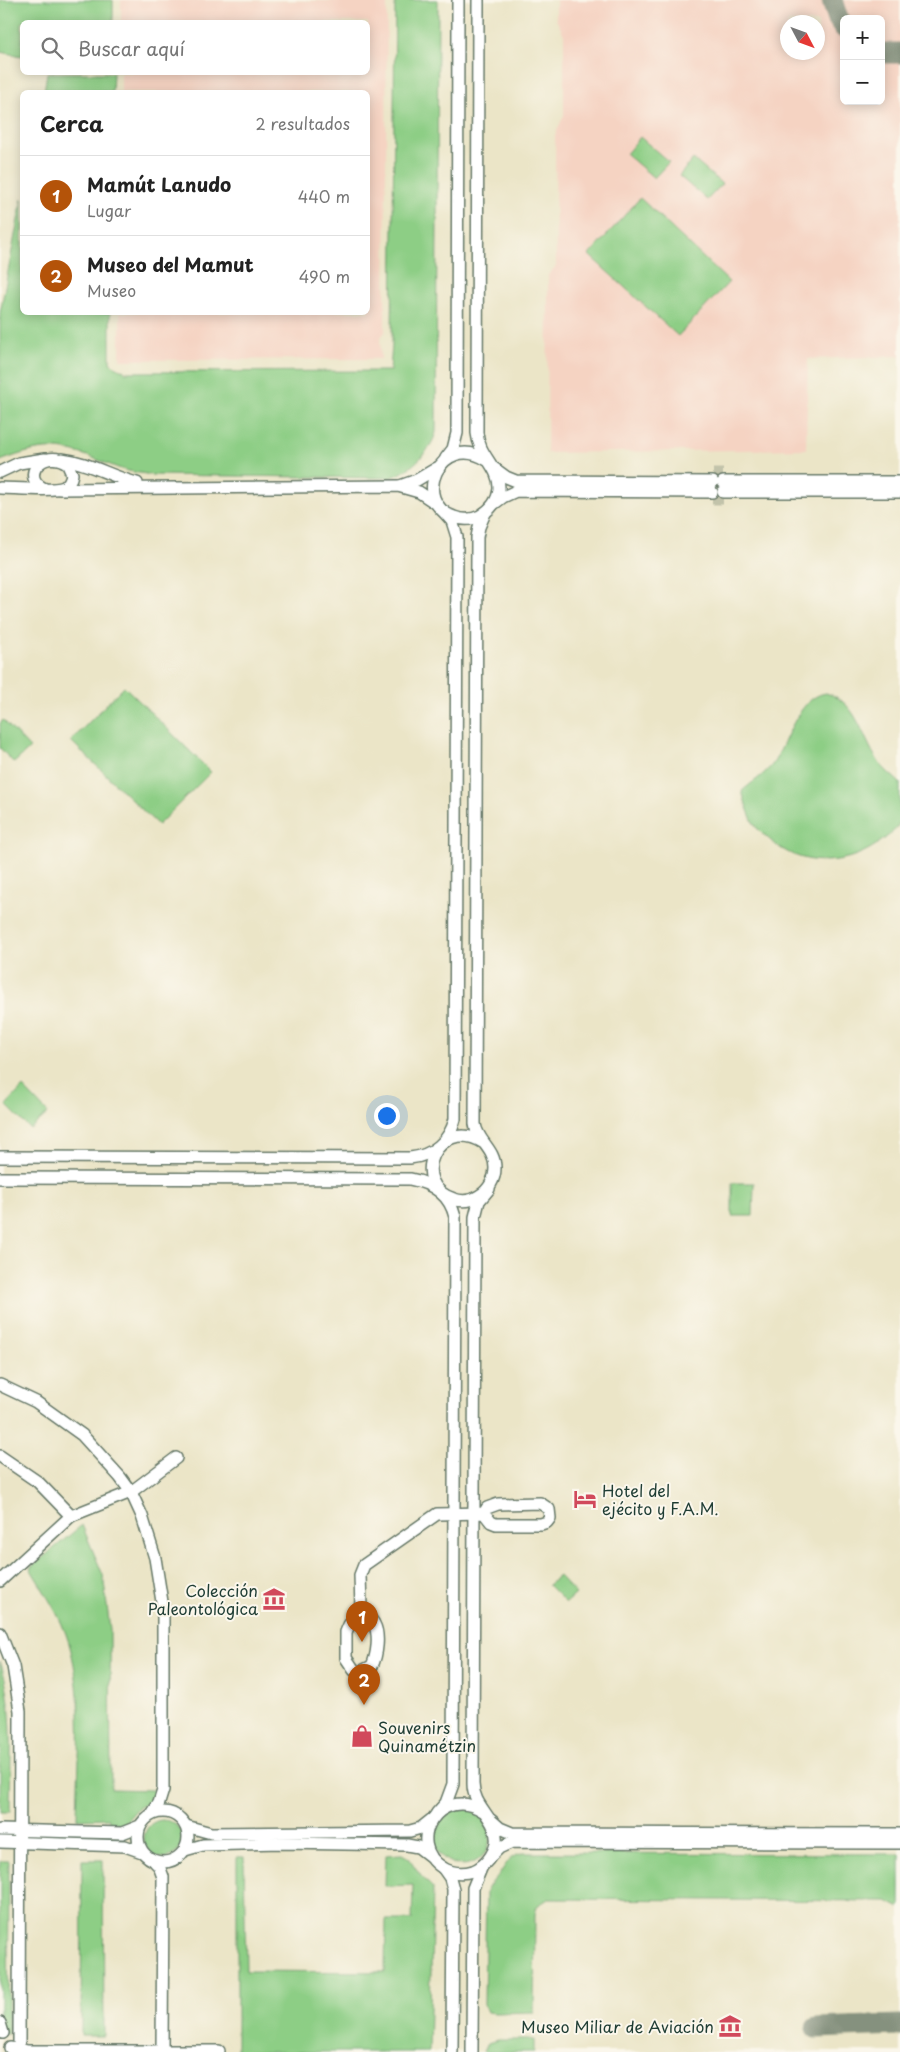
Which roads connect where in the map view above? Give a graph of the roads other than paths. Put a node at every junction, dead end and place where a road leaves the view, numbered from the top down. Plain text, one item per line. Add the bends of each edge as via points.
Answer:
1 (458, 0) edge
2 (478, 0) edge
3 (45, 459) junction
4 (60, 459) junction
5 (490, 463) junction
6 (441, 464) junction
7 (0, 472) edge
8 (900, 482) edge
9 (398, 486) junction
10 (161, 487) junction
11 (689, 487) junction
12 (718, 487) junction
13 (743, 487) junction
14 (0, 488) edge
15 (45, 489) junction
16 (60, 489) junction
17 (900, 492) edge
18 (440, 507) junction
19 (488, 510) junction
20 (484, 1143) junction
21 (440, 1145) junction
22 (0, 1157) edge
23 (0, 1178) edge
24 (488, 1189) junction
25 (441, 1193) junction
26 (0, 1386) edge
27 (0, 1456) edge
28 (176, 1458) dead end
29 (131, 1492) junction
30 (454, 1512) junction
31 (479, 1513) junction
32 (71, 1516) junction
33 (0, 1581) edge
34 (361, 1608) junction
35 (0, 1633) edge
36 (163, 1790) junction
37 (152, 1814) junction
38 (486, 1814) junction
39 (175, 1815) junction
40 (434, 1816) junction
41 (140, 1826) junction
42 (186, 1826) junction
43 (0, 1830) edge
44 (20, 1830) junction
45 (900, 1834) edge
46 (0, 1842) edge
47 (20, 1842) junction
48 (900, 1843) edge
49 (185, 1850) junction
50 (142, 1852) junction
51 (434, 1860) junction
52 (172, 1861) junction
53 (155, 1862) junction
54 (485, 1863) junction
55 (163, 1877) junction
56 (14, 2044) edge
57 (219, 2051) edge
58 (162, 2052) edge
59 (452, 2052) edge
60 (472, 2052) edge

1 - 6 street via 457,433 452,449
2 - 5 street via 477,433 480,449
3 - 4 street
3 - 7 street
3 - 15 street via 38,463 34,474 38,485
4 - 10 street via 84,463 125,480
4 - 16 street via 67,463 72,474 67,485
5 - 6 street via 480,456 464,452 449,457
5 - 11 street via 501,474 516,481
5 - 19 street via 499,482 496,499
6 - 9 street via 417,480
6 - 18 street via 435,473 432,489
8 - 13 street
9 - 10 street
9 - 18 street via 419,492
10 - 16 street
11 - 12 street
11 - 12 street
11 - 19 street via 516,491
12 - 13 street
12 - 13 street
13 - 17 street
14 - 15 street
15 - 16 street
18 - 19 street via 451,516 468,519
18 - 21 street via 452,521 457,537 455,1109 453,1127
19 - 20 street via 477,537 475,1090 476,1128
20 - 21 street via 462,1136
20 - 24 street via 490,1149 495,1165
21 - 22 street via 425,1156 410,1158
21 - 25 street via 430,1169
23 - 25 street via 410,1179
24 - 25 street via 466,1201
24 - 31 street via 475,1218
25 - 30 street via 455,1218
26 - 29 street via 36,1402 68,1423 109,1462
27 - 32 street via 38,1482
28 - 29 street
29 - 32 street
29 - 36 street via 150,1541 161,1591 164,1625
30 - 31 street
30 - 34 street via 437,1514 368,1561 360,1575
30 - 40 street via 453,1784 446,1803
31 - 31 street via 498,1504 540,1503 549,1509 550,1518 541,1524 496,1524
31 - 38 street via 473,1790
32 - 33 street
34 - 34 street via 346,1632 346,1658 354,1670 360,1672 367,1671 376,1658 374,1623
35 - 44 street via 13,1666 20,1711
36 - 37 street
36 - 39 street
37 - 39 street via 168,1812
37 - 41 street
38 - 40 street via 476,1806 460,1803 444,1808
38 - 45 street via 500,1828 512,1833
38 - 54 street via 494,1825 496,1843
39 - 42 street
40 - 42 street via 420,1828 410,1831 211,1834
40 - 51 street via 426,1838
41 - 44 street via 122,1833
41 - 50 street via 138,1839
42 - 49 street via 188,1842
43 - 44 street
44 - 47 street
46 - 47 street
47 - 50 street via 125,1846
47 - 56 street
48 - 54 street via 512,1842 500,1848
49 - 51 street via 203,1845 408,1844 418,1847
49 - 52 street
50 - 53 street
51 - 54 street via 445,1869 464,1873
51 - 59 street via 448,1875 453,1889
52 - 53 street
52 - 55 street
53 - 55 street
54 - 60 street via 473,1888
55 - 58 street
56 - 58 street
57 - 58 street

